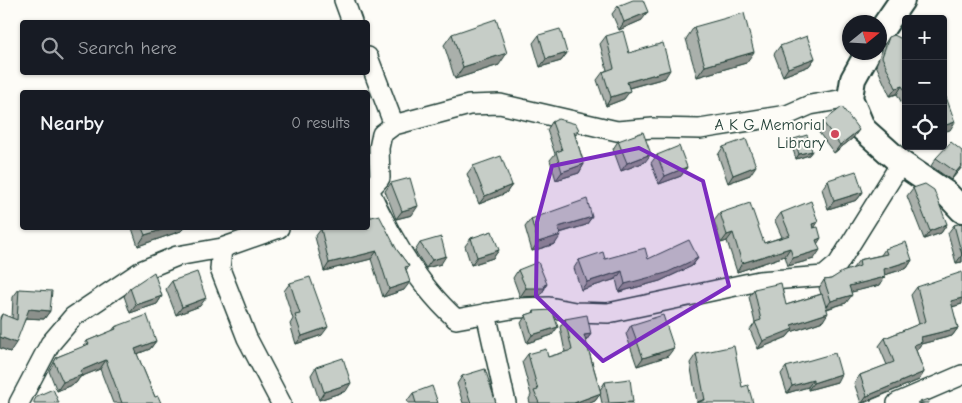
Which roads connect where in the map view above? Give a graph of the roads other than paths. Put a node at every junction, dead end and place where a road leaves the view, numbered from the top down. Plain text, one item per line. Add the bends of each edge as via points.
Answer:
1 (344, 0) edge
2 (902, 0) edge
3 (351, 20) edge
4 (887, 22) edge
5 (864, 60) edge
6 (370, 62) edge
7 (850, 98) junction
8 (394, 125) junction
9 (901, 163) junction
10 (370, 189) edge
11 (370, 195) edge
12 (962, 210) edge
13 (273, 230) edge
14 (222, 248) junction
15 (486, 313) junction
16 (962, 376) edge
17 (19, 403) edge
18 (281, 403) edge
19 (506, 403) edge
20 (897, 403) edge

1 - 3 street
2 - 4 main road
5 - 7 main road via 853,79
6 - 8 street
7 - 8 street via 810,105 787,115 700,129 617,131 500,104 469,105
7 - 9 main road via 864,129
8 - 10 street via 382,134 380,178
9 - 12 main road via 947,194
9 - 15 street via 838,264 824,276 759,282 608,313 549,307
11 - 15 street via 394,238 439,304 456,318
13 - 14 street
14 - 17 street via 177,256 143,270 73,317 50,344
14 - 18 street via 220,269 247,338
15 - 19 street
16 - 20 street

